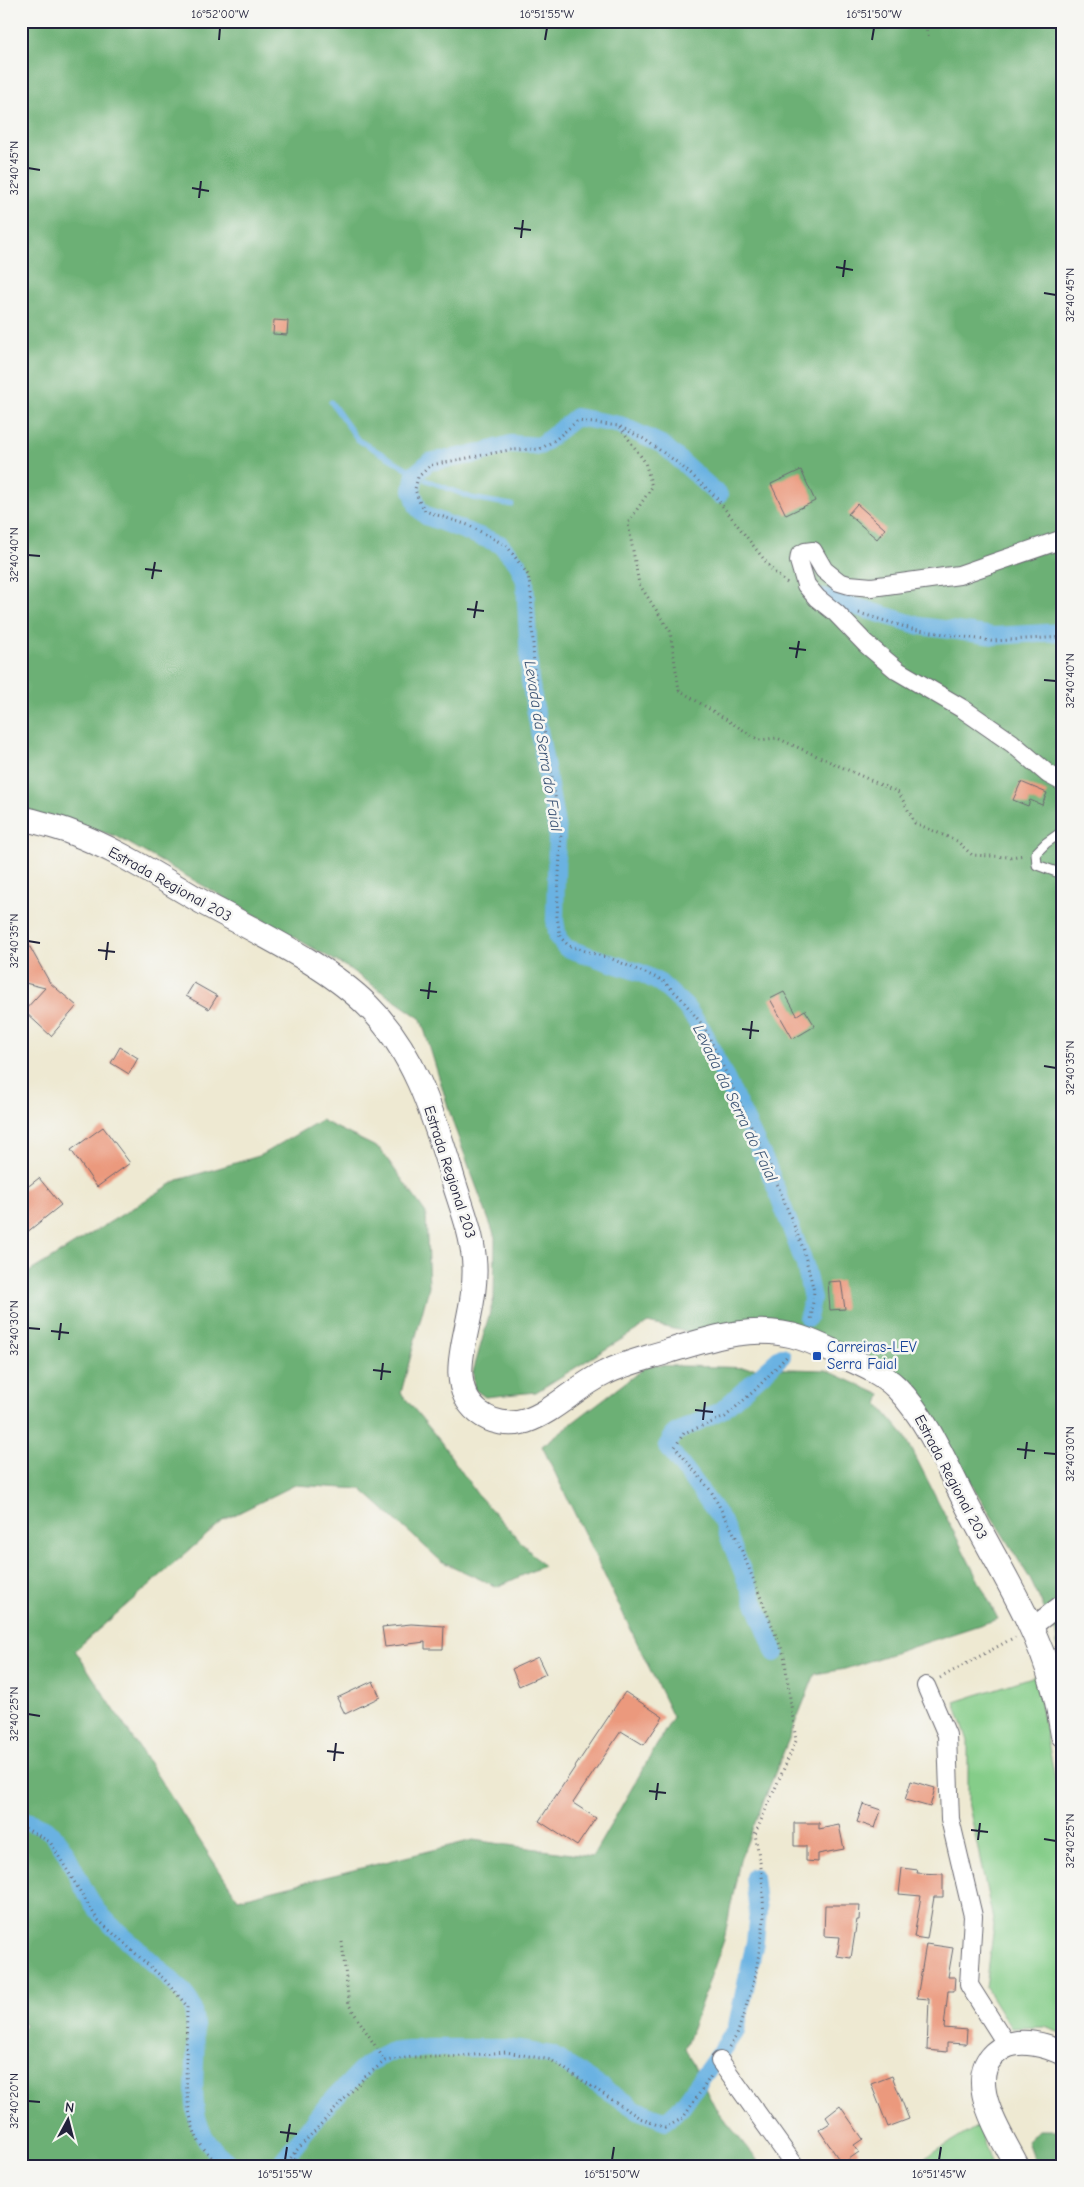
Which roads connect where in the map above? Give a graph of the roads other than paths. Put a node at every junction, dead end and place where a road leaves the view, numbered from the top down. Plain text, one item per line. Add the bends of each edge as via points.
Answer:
1 (1063, 539) edge
2 (1063, 782) edge
3 (21, 818) edge
4 (1063, 831) edge
5 (1062, 874) edge
6 (1063, 1603) edge
7 (1031, 1628) junction
8 (926, 1686) road end
9 (1063, 1736) edge
10 (1007, 2045) junction
11 (1063, 2053) edge
12 (720, 2061) road end
13 (795, 2166) edge
14 (1017, 2166) edge

1 - 2 street via 960,574 872,587 839,582 824,570 813,551 804,552 799,561 806,585 816,598 898,671 963,709
3 - 7 main road, Estrada Regional 203 via 70,832 109,849 301,958 338,980 369,1007 387,1029 419,1080 468,1223 474,1258 474,1289 459,1369 468,1401 489,1419 510,1424 522,1422 557,1404 604,1373 713,1338 746,1332 801,1338 874,1370 887,1378 906,1398 928,1431
4 - 5 lane via 1036,853 1037,865
6 - 7 street
7 - 9 main road, Estrada Regional 203 via 1053,1672
8 - 10 street via 947,1736 950,1819 973,1916 969,1985
10 - 11 main road via 1018,2042 1049,2046
10 - 14 main road via 990,2056 985,2065 984,2095 990,2116
12 - 13 street

